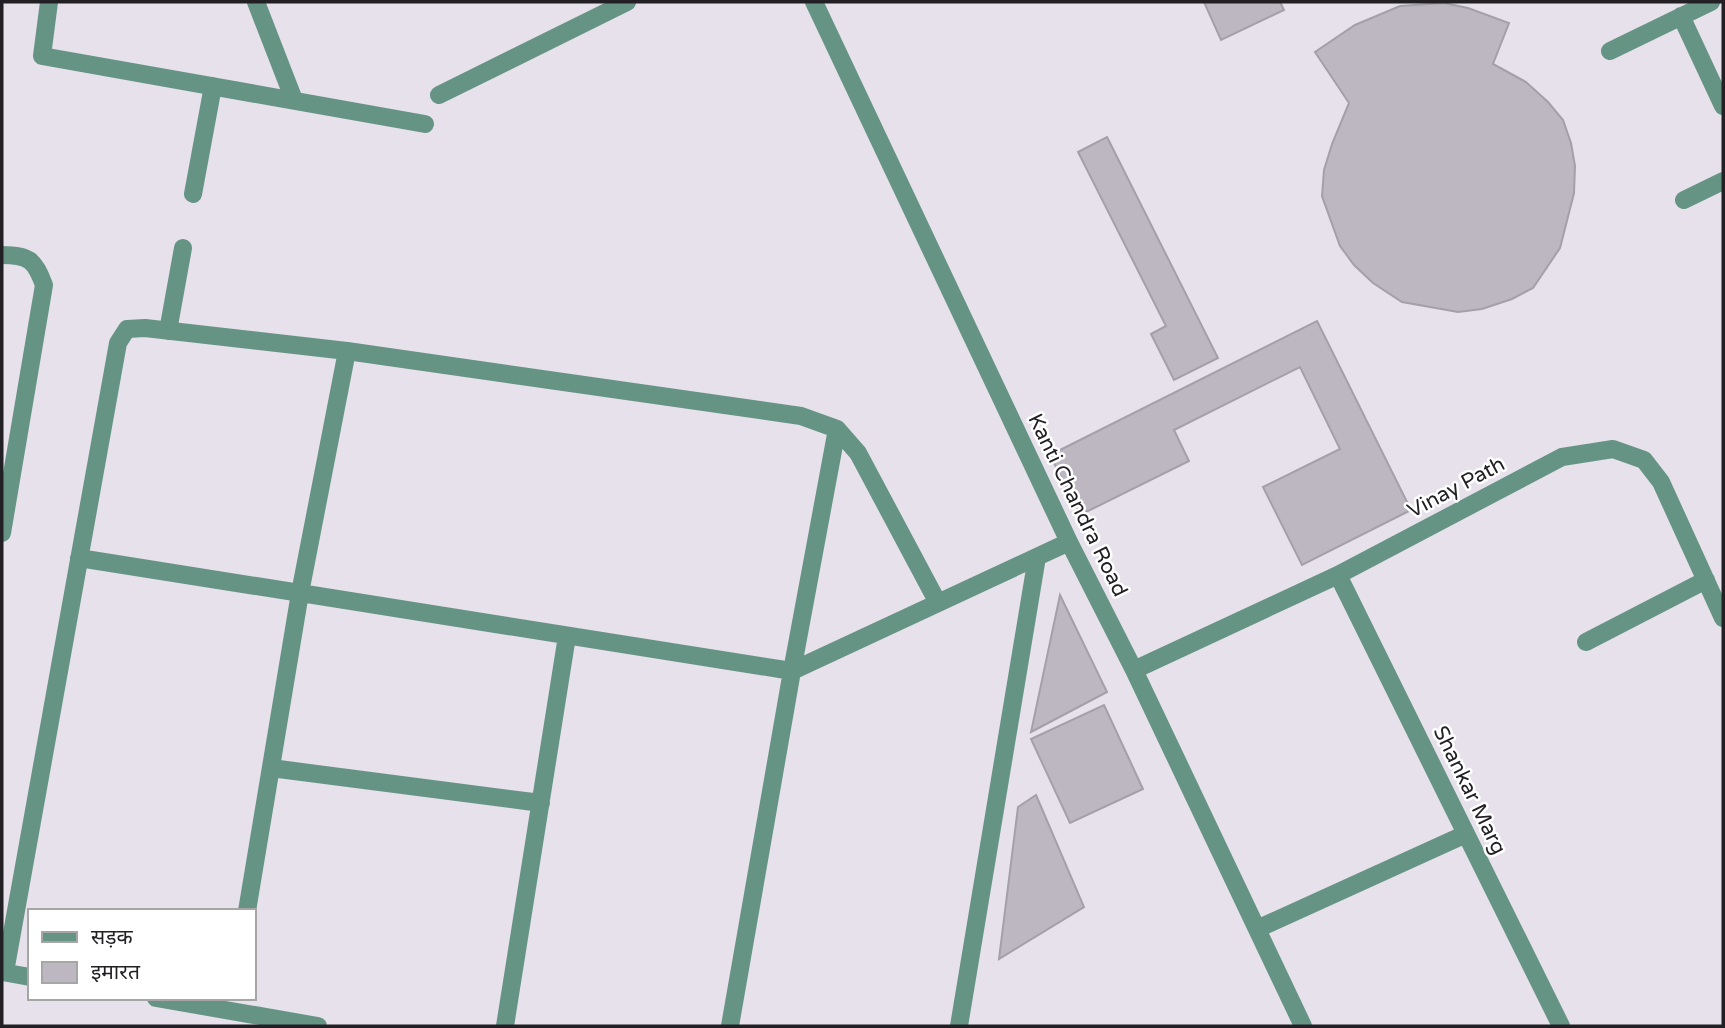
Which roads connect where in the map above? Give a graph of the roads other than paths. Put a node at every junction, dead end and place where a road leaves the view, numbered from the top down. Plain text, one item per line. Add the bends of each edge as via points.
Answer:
1 (49, 2) edge
2 (256, 2) edge
3 (627, 2) edge
4 (814, 2) edge
5 (1711, 2) edge
6 (1681, 16) junction
7 (1610, 51) dead end
8 (213, 86) junction
9 (439, 96) dead end
10 (294, 100) junction
11 (1723, 106) edge
12 (425, 124) dead end
13 (1723, 181) edge
14 (193, 194) dead end
15 (1684, 200) dead end
16 (183, 248) dead end
17 (2, 255) edge
18 (168, 331) junction
19 (347, 351) junction
20 (837, 429) junction
21 (2, 533) edge
22 (1069, 542) junction
23 (1038, 557) junction
24 (79, 558) junction
25 (1338, 575) junction
26 (1706, 580) junction
27 (300, 593) junction
28 (938, 603) junction
29 (1723, 618) edge
30 (567, 636) junction
31 (1586, 642) dead end
32 (1134, 670) junction
33 (792, 671) junction
34 (271, 768) junction
35 (541, 803) junction
36 (1466, 834) junction
37 (247, 909) edge
38 (1257, 929) junction
39 (3, 972) edge
40 (28, 977) edge
41 (177, 1000) edge
42 (231, 1005) edge
43 (318, 1026) edge
44 (505, 1026) edge
45 (730, 1026) edge
46 (959, 1026) edge
47 (1303, 1026) edge
48 (1561, 1026) edge

1 - 8 street via 42,57
2 - 10 street
3 - 9 street
4 - 22 street, Kanti Chandra Road
5 - 6 street
6 - 7 street
6 - 11 street
8 - 10 street
8 - 14 street
10 - 12 street
13 - 15 street
16 - 18 street
17 - 21 street via 21,255 37,266 44,285
18 - 19 street
18 - 24 street via 127,329 118,343
19 - 20 street via 802,416
19 - 27 street
20 - 28 street via 858,453
20 - 33 street
22 - 23 street
22 - 32 street, Kanti Chandra Road
23 - 28 street
23 - 46 street
24 - 27 street
24 - 39 street
25 - 26 street, Vinay Path via 1562,457 1613,449 1644,460 1661,482
25 - 32 street, Vinay Path
25 - 36 street, Shankar Marg
26 - 29 street, Vinay Path
26 - 31 street
27 - 30 street
27 - 34 street
28 - 33 street
30 - 33 street
30 - 35 street
32 - 38 street, Kanti Chandra Road
33 - 45 street
34 - 35 street
34 - 37 street
35 - 44 street
36 - 38 street
36 - 48 street, Shankar Marg
38 - 47 street, Kanti Chandra Road
39 - 40 street
41 - 42 street
42 - 43 street

